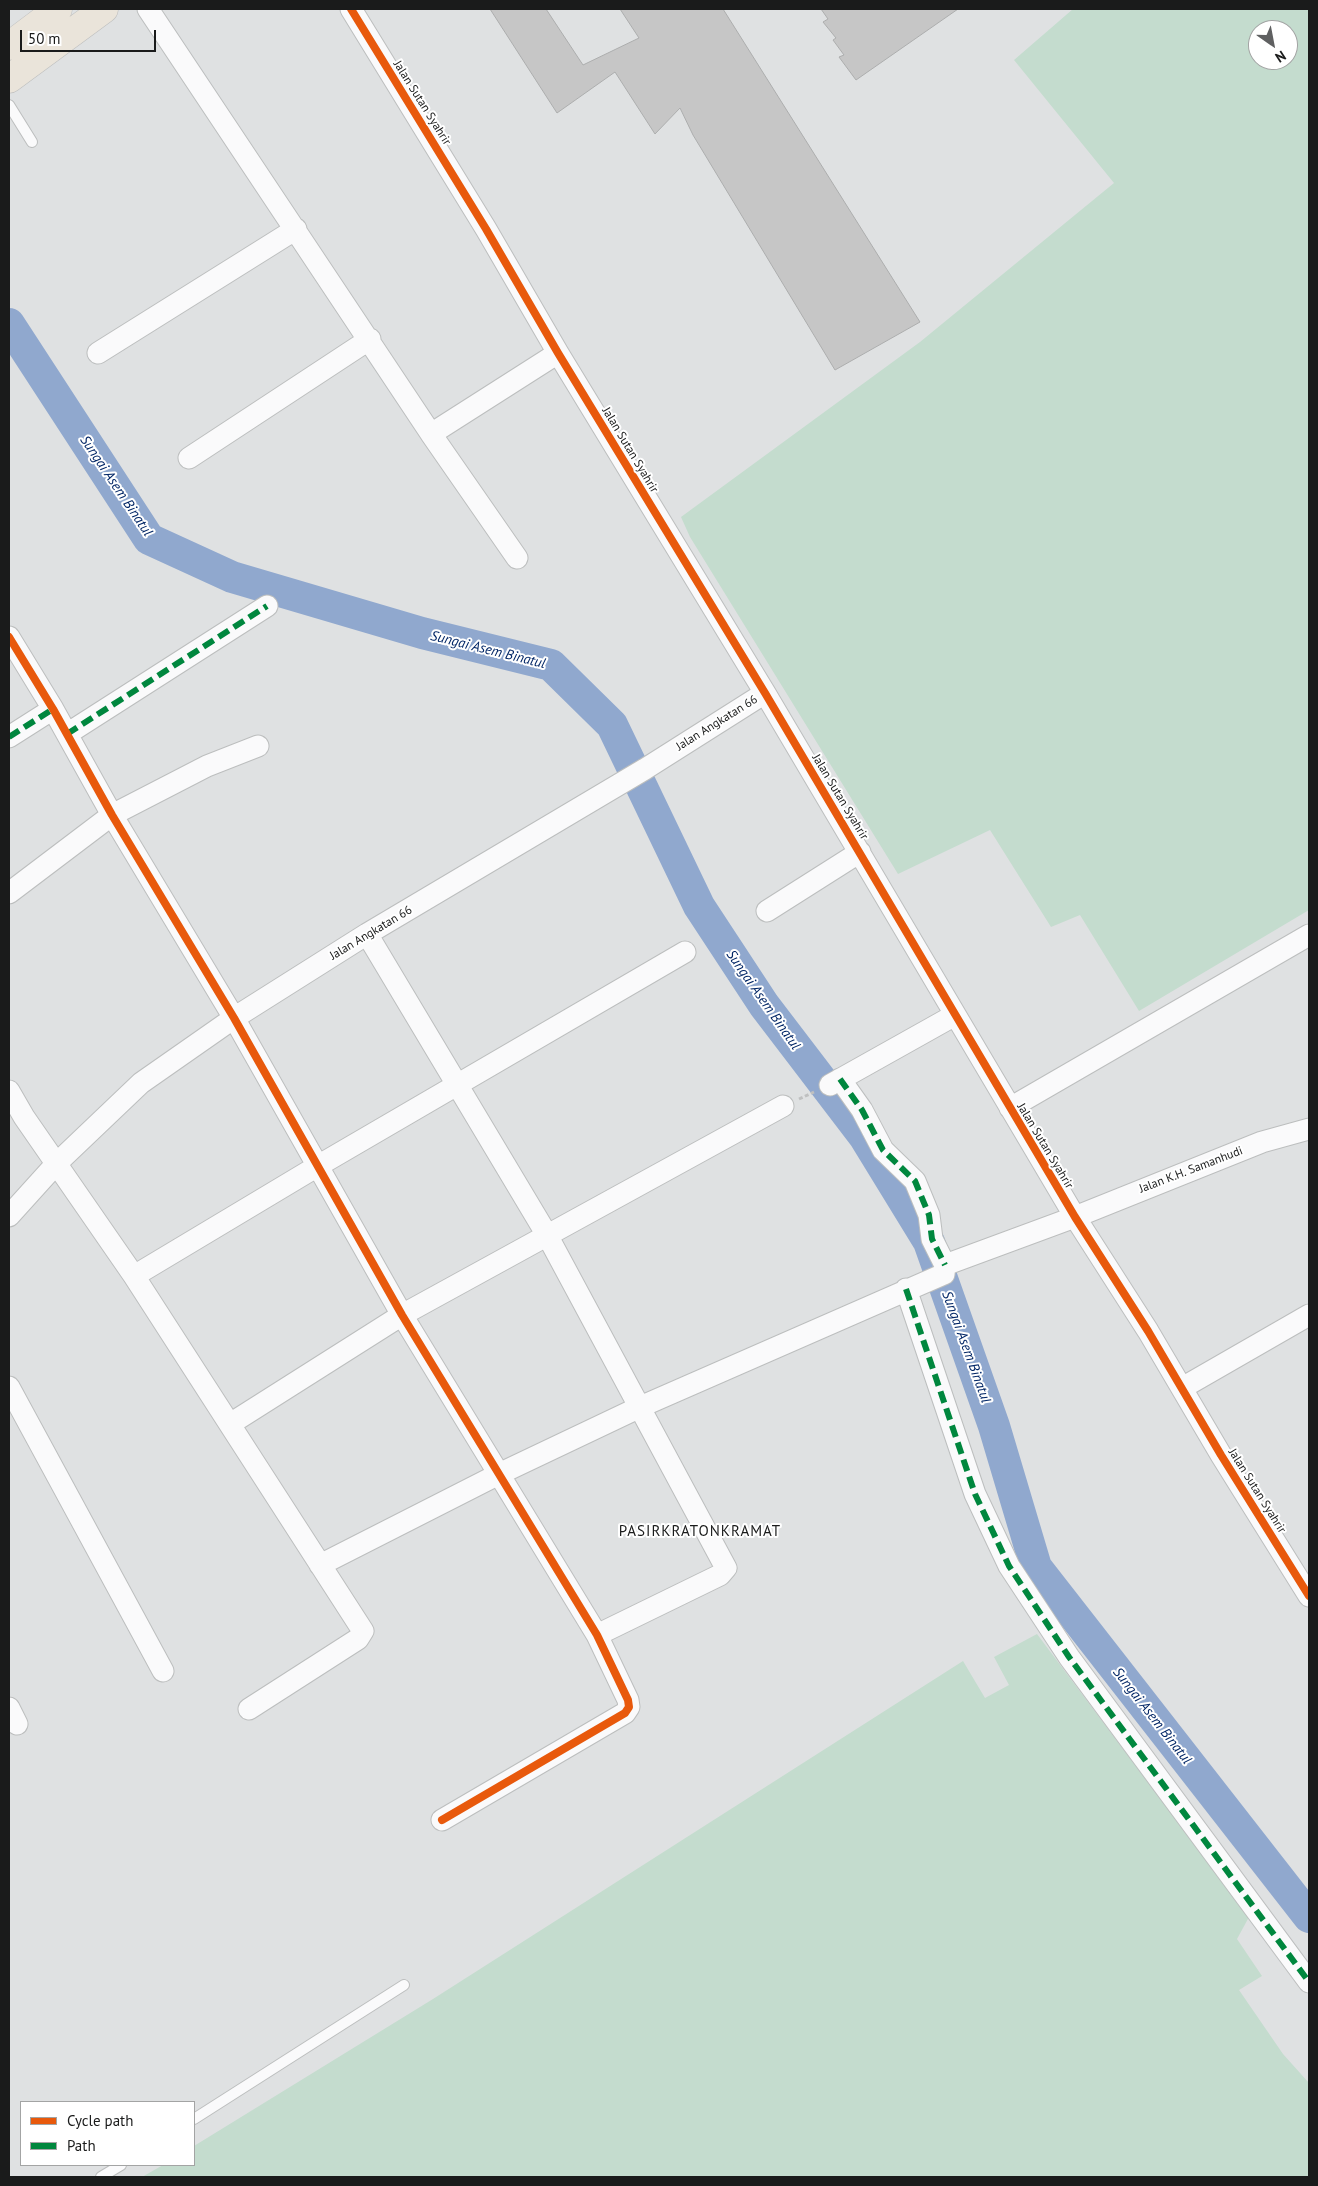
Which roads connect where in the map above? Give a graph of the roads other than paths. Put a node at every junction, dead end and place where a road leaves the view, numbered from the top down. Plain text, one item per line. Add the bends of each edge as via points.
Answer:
1 (58, 9) edge
2 (104, 9) edge
3 (148, 9) edge
4 (351, 9) edge
5 (9, 46) edge
6 (9, 79) edge
7 (9, 105) edge
8 (32, 142) dead end
9 (296, 229) junction
10 (370, 339) junction
11 (98, 353) dead end
12 (558, 353) junction
13 (431, 434) junction
14 (189, 458) dead end
15 (517, 558) dead end
16 (268, 606) dead end
17 (9, 637) edge
18 (765, 693) junction
19 (53, 709) junction
20 (67, 734) junction
21 (9, 737) edge
22 (258, 746) dead end
23 (112, 815) junction
24 (860, 852) junction
25 (9, 893) edge
26 (767, 911) dead end
27 (367, 934) junction
28 (1309, 936) edge
29 (686, 952) dead end
30 (956, 1015) junction
31 (234, 1018) junction
32 (456, 1086) junction
33 (9, 1091) edge
34 (783, 1106) road end
35 (1010, 1108) junction
36 (1307, 1130) edge
37 (56, 1164) junction
38 (316, 1166) junction
39 (9, 1216) edge
40 (1075, 1217) junction
41 (547, 1235) junction
42 (944, 1270) junction
43 (134, 1276) junction
44 (908, 1288) junction
45 (402, 1315) junction
46 (1309, 1315) edge
47 (9, 1387) edge
48 (1182, 1388) junction
49 (640, 1407) junction
50 (230, 1424) junction
51 (499, 1474) junction
52 (320, 1565) junction
53 (1308, 1590) edge
54 (597, 1635) junction
55 (163, 1671) dead end
56 (249, 1709) dead end
57 (442, 1820) dead end
58 (1309, 1982) edge
59 (404, 1985) dead end
60 (195, 2117) edge
61 (119, 2166) edge
62 (101, 2177) edge

1 - 5 highway
2 - 6 highway
3 - 9 street
4 - 12 street, Jalan Sutan Syahrir
7 - 8 lane
9 - 10 street
9 - 11 street
10 - 13 street
10 - 14 street
12 - 13 street
12 - 18 street, Jalan Sutan Syahrir
13 - 15 street
16 - 20 street
17 - 19 street
18 - 24 street, Jalan Sutan Syahrir
18 - 27 street, Jalan Angkatan 66 via 604,794
19 - 20 street
19 - 21 street
20 - 23 street
22 - 23 street via 206,766
23 - 25 street
23 - 31 street
24 - 26 street
24 - 30 street, Jalan Sutan Syahrir
27 - 31 street, Jalan Angkatan 66
27 - 32 street
28 - 35 street
29 - 32 street
30 - 35 street, Jalan Sutan Syahrir
30 - 42 street via 835,1082 862,1110 883,1150 915,1181 929,1215 932,1239
31 - 37 street, Jalan Angkatan 66 via 141,1083
31 - 38 street
32 - 38 street
32 - 41 street
33 - 37 street
34 - 41 street
35 - 40 street, Jalan Sutan Syahrir
36 - 40 street, Jalan K.H. Samanhudi via 1262,1142
37 - 39 street, Jalan Angkatan 66
37 - 43 street
38 - 43 street
38 - 45 street
40 - 42 street, Jalan K.H. Samanhudi
40 - 48 street, Jalan Sutan Syahrir
41 - 45 street
41 - 49 street
42 - 44 street, Jalan K.H. Samanhudi
43 - 50 street
44 - 49 street, Jalan K.H. Samanhudi
44 - 58 street via 972,1486 1009,1566 1069,1657
45 - 50 street
45 - 51 street
46 - 48 street
47 - 55 street
48 - 53 street, Jalan Sutan Syahrir
49 - 51 street, Jalan K.H. Samanhudi
49 - 54 street via 726,1570
50 - 52 street
51 - 52 street, Jalan K.H. Samanhudi
51 - 54 street
52 - 56 street via 363,1633
54 - 57 street via 628,1700 628,1710
59 - 60 lane
61 - 62 lane

